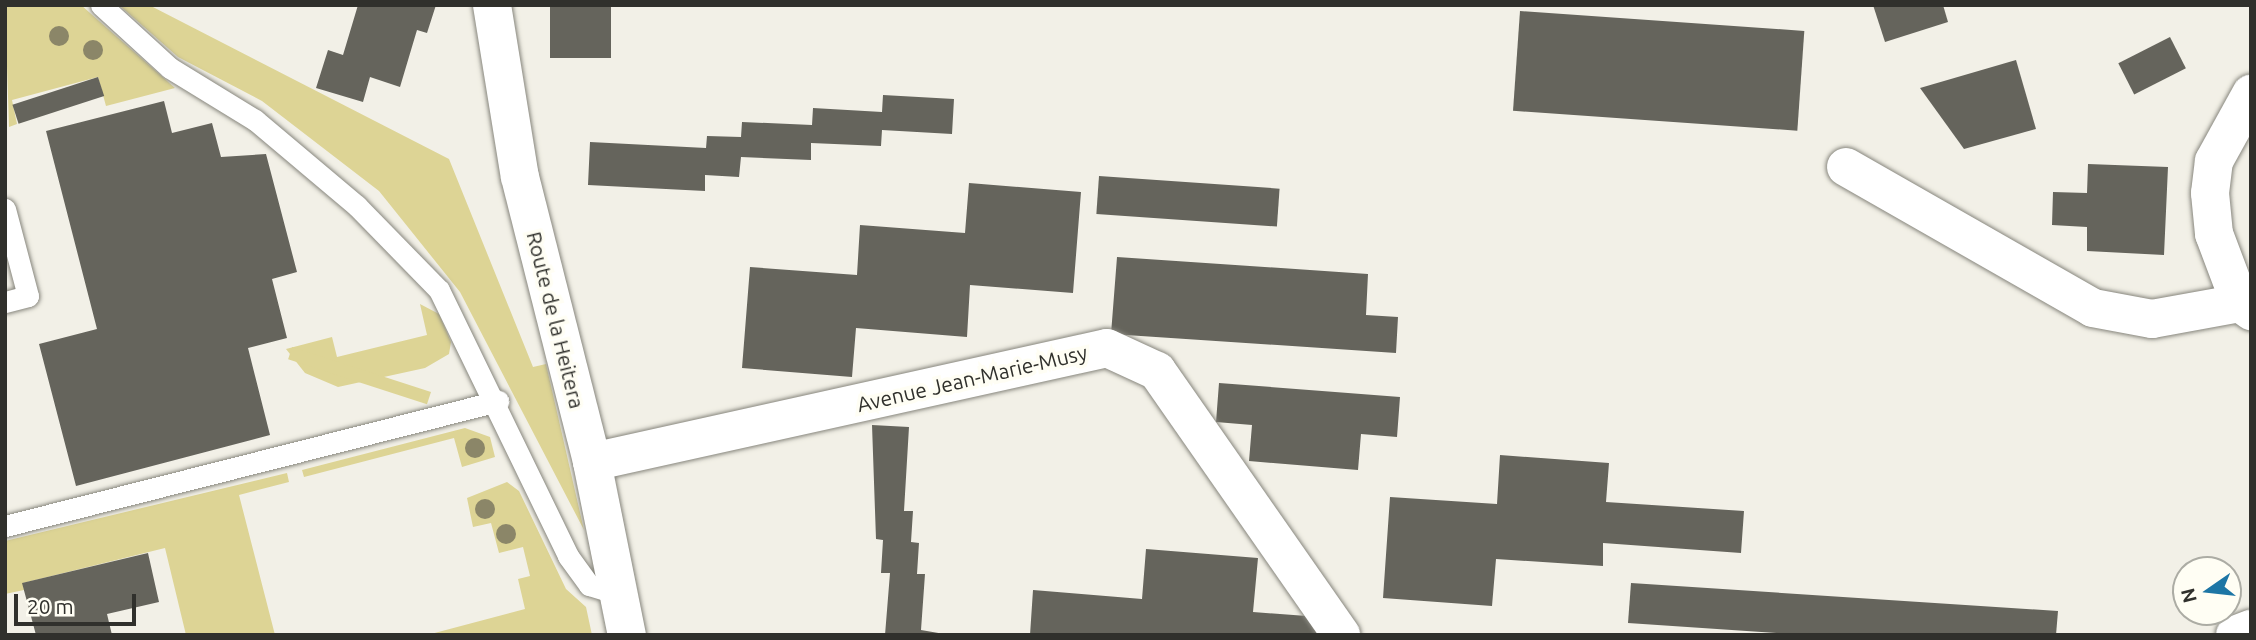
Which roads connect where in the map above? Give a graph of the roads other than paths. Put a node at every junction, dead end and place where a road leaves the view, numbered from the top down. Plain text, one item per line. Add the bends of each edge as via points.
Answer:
1 (101, 5) edge
2 (492, 5) edge
3 (2251, 94) edge
4 (1846, 167) dead end
5 (5, 209) edge
6 (5, 302) edge
7 (2245, 307) edge
8 (498, 401) junction
9 (592, 462) junction
10 (5, 526) edge
11 (618, 594) junction
12 (2251, 629) edge
13 (627, 635) edge
14 (1341, 635) edge
15 (2235, 635) edge

1 - 8 lane via 170,68 255,121 357,206 439,290
2 - 9 street, Route de la Heitera via 520,177
3 - 7 street via 2214,161 2210,193 2214,234
4 - 7 street via 2093,308 2152,318
5 - 6 lane via 28,296
8 - 10 lane
8 - 11 lane via 568,556 589,585
9 - 11 street, Route de la Heitera
9 - 14 street, Avenue Jean-Marie-Musy via 1107,348 1157,371
11 - 13 street, Route de la Heitera
12 - 15 street

